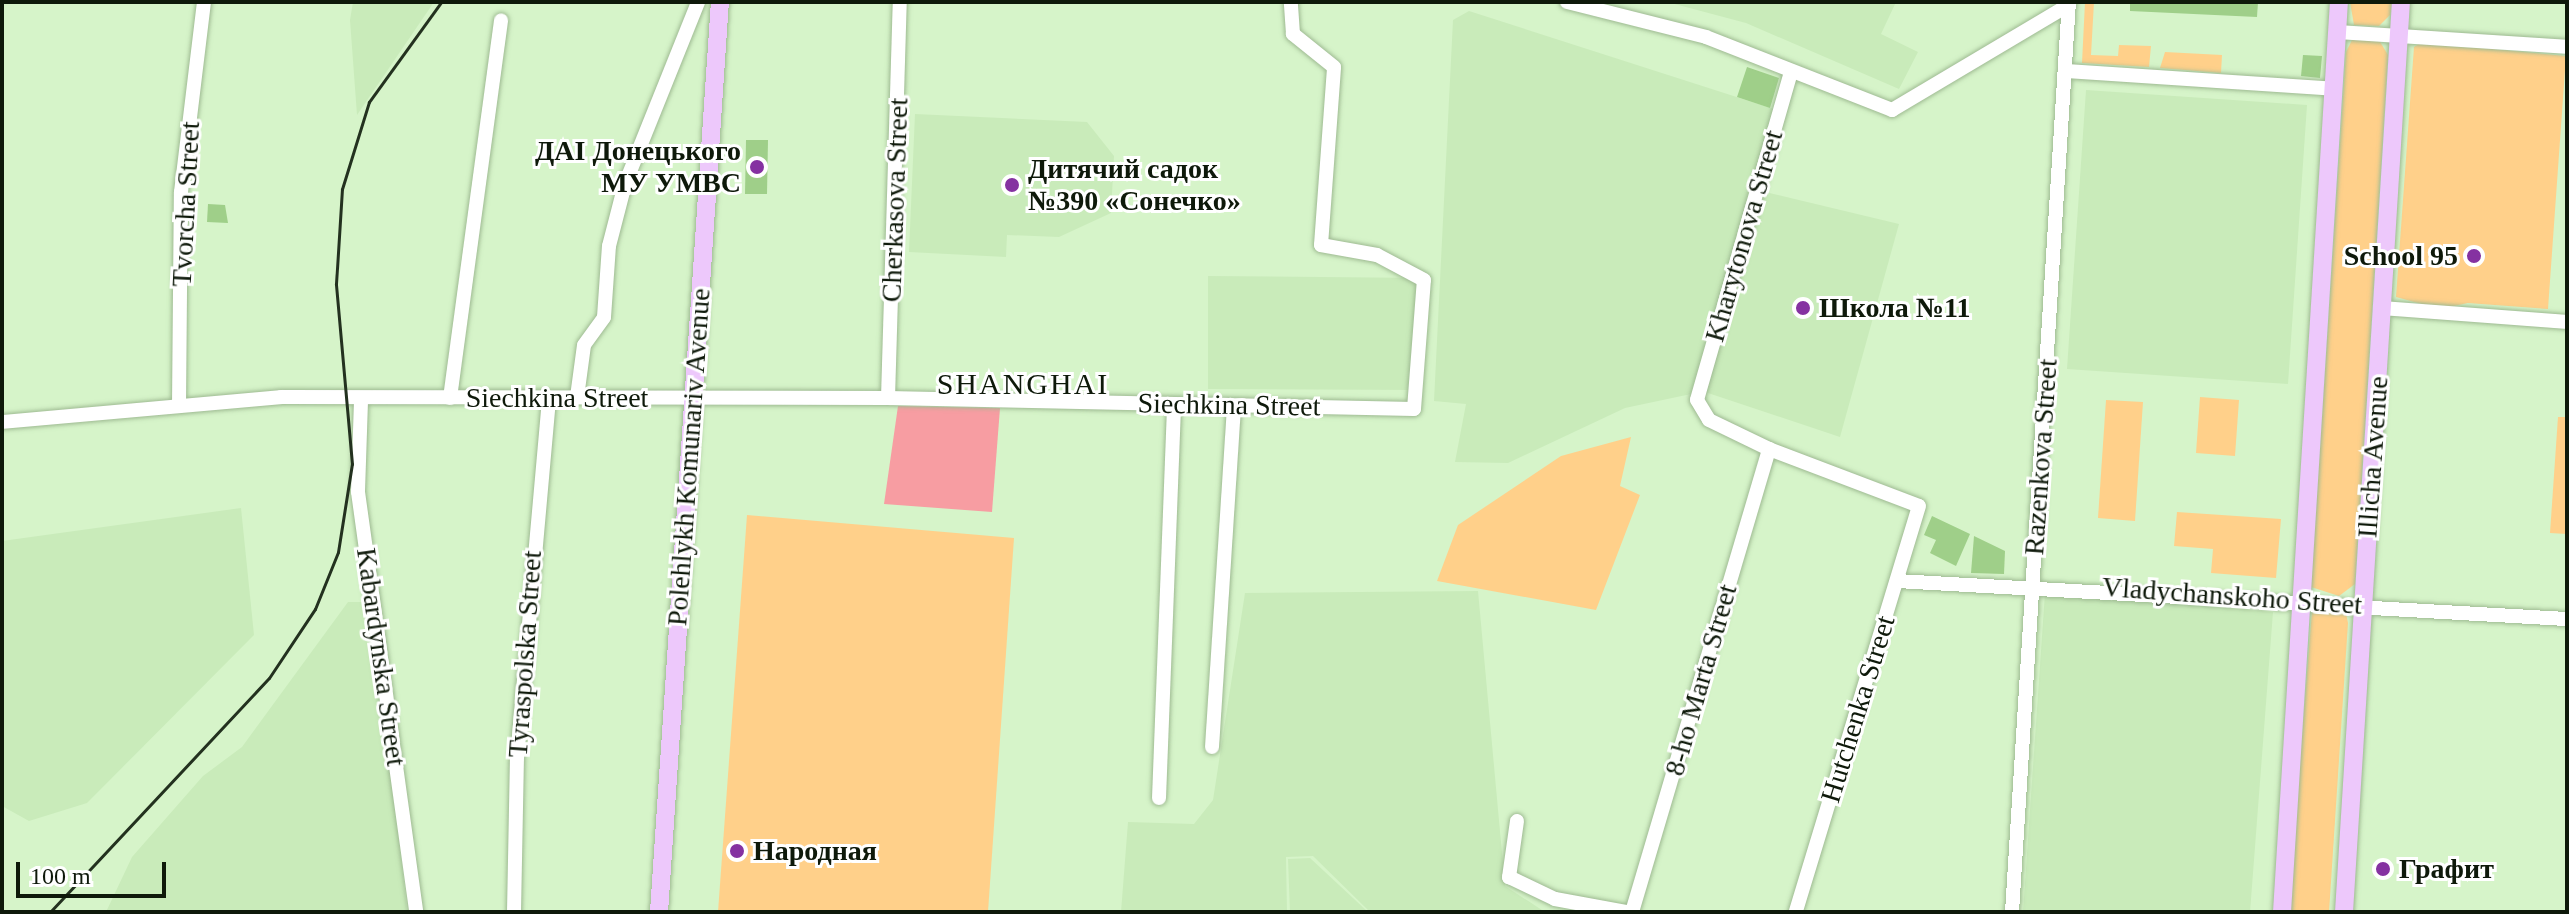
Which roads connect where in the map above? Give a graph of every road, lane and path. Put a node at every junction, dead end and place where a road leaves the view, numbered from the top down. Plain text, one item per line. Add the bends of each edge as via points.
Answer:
1 (204, 2) edge
2 (698, 2) edge
3 (720, 2) edge
4 (900, 2) edge
5 (1291, 2) edge
6 (1567, 2) edge
7 (2339, 2) edge
8 (2401, 2) edge
9 (2069, 4) edge
10 (501, 20) dead end
11 (2337, 32) junction
12 (2399, 35) junction
13 (2567, 47) edge
14 (2066, 71) junction
15 (1791, 72) junction
16 (2334, 89) junction
17 (2382, 308) junction
18 (2567, 322) edge
19 (549, 397) junction
20 (577, 397) junction
21 (694, 397) junction
22 (450, 398) junction
23 (888, 398) junction
24 (361, 401) junction
25 (1174, 405) junction
26 (179, 406) junction
27 (1234, 409) junction
28 (2, 422) edge
29 (1769, 449) junction
30 (1897, 581) junction
31 (2033, 583) junction
32 (2303, 600) junction
33 (2363, 605) junction
34 (2567, 619) edge
35 (1212, 747) dead end
36 (1159, 798) dead end
37 (1517, 821) dead end
38 (1554, 905) edge
39 (416, 912) edge
40 (514, 912) edge
41 (659, 912) edge
42 (1629, 912) edge
43 (1796, 912) edge
44 (2012, 912) edge
45 (2282, 912) edge
46 (2344, 912) edge

1 - 26 street, Tvorcha Street via 181,192
2 - 20 street via 691,33 625,184 609,246 604,317 584,345
3 - 21 main road, Polehlykh Komunariv Avenue
4 - 23 street, Cherkasova Street
5 - 27 street, Siechkina Street via 1293,34 1334,67 1321,245 1377,255 1424,280 1414,409
6 - 15 street via 1706,37
7 - 11 main road
8 - 12 main road, Illicha Avenue
9 - 14 street, Razenkova Street
9 - 15 street via 1892,110
10 - 22 street
11 - 12 street
11 - 16 main road
12 - 13 street
12 - 17 main road, Illicha Avenue
14 - 16 street
14 - 31 street, Razenkova Street
15 - 29 street, Kharytonova Street via 1697,400 1709,420
16 - 32 main road
17 - 18 street
17 - 33 main road, Illicha Avenue
19 - 20 street, Siechkina Street
19 - 22 street, Siechkina Street
19 - 40 street, Tyraspolska Street via 517,758
20 - 21 street, Siechkina Street
21 - 23 street, Siechkina Street
21 - 41 main road, Polehlykh Komunariv Avenue
22 - 24 street, Siechkina Street
23 - 25 street, Siechkina Street
24 - 26 street, Siechkina Street via 281,397
24 - 39 street, Kabardynska Street via 358,492
25 - 27 street, Siechkina Street
25 - 36 street
26 - 28 street, Siechkina Street
27 - 35 street
29 - 30 street, Hutchenka Street via 1919,506
29 - 42 street, 8-ho Marta Street
30 - 31 street, Vladychanskoho Street
30 - 43 street, Hutchenka Street
31 - 32 street, Vladychanskoho Street
31 - 44 street, Razenkova Street
32 - 33 street, Vladychanskoho Street
32 - 45 main road
33 - 34 street, Vladychanskoho Street
33 - 46 main road, Illicha Avenue
37 - 38 street via 1509,877
38 - 42 street

